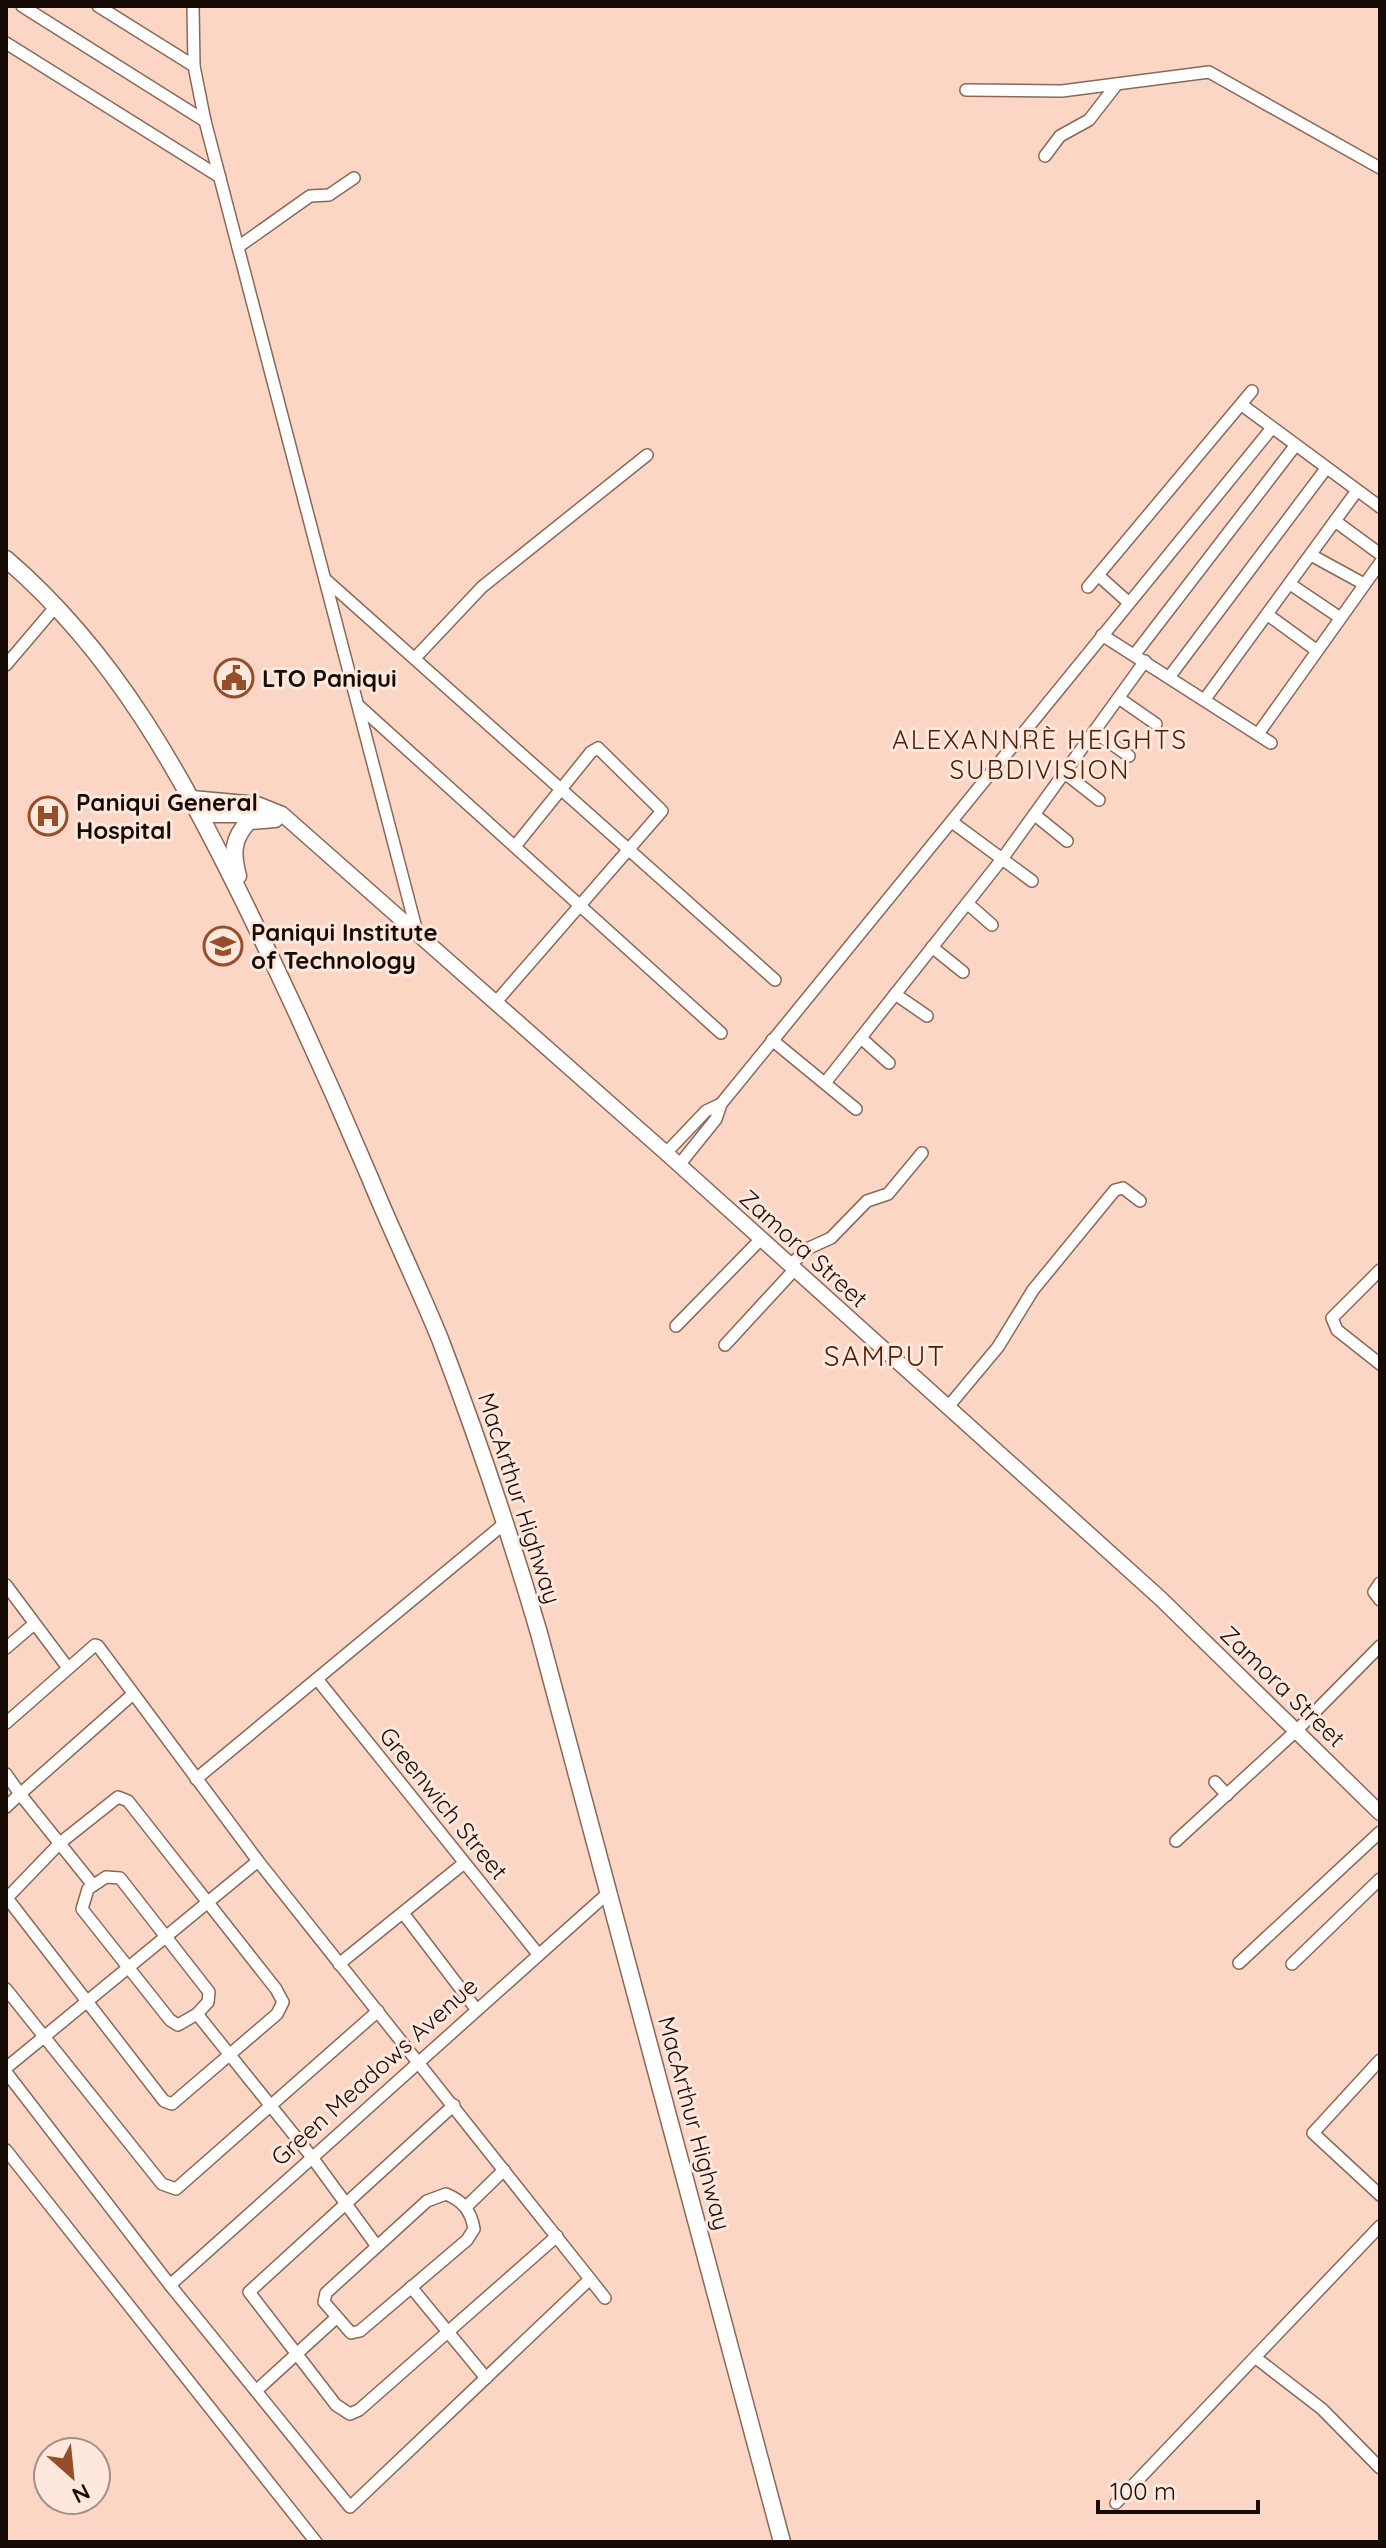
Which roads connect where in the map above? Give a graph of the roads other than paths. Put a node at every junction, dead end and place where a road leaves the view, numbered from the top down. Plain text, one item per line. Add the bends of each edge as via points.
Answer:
1 (22, 6) edge
2 (98, 6) edge
3 (192, 6) edge
4 (6, 43) edge
5 (194, 66) junction
6 (1117, 84) junction
7 (966, 90) dead end
8 (205, 121) junction
9 (1045, 156) dead end
10 (1380, 168) edge
11 (220, 177) junction
12 (354, 178) dead end
13 (238, 247) junction
14 (1252, 391) dead end
15 (1242, 405) junction
16 (1272, 428) junction
17 (1295, 446) junction
18 (647, 455) dead end
19 (1325, 470) junction
20 (1356, 492) junction
21 (1380, 507) edge
22 (1335, 521) junction
23 (1380, 554) edge
24 (1311, 555) junction
25 (1380, 563) edge
26 (9, 567) edge
27 (1099, 576) junction
28 (325, 579) junction
29 (1290, 584) junction
30 (1364, 584) junction
31 (1088, 587) dead end
32 (1128, 602) junction
33 (57, 605) junction
34 (1268, 615) junction
35 (1339, 617) junction
36 (1102, 635) junction
37 (1316, 650) junction
38 (415, 658) junction
39 (1140, 658) junction
40 (6, 665) edge
41 (1170, 676) junction
42 (1120, 699) junction
43 (1205, 699) junction
44 (358, 706) junction
45 (1156, 724) dead end
46 (1096, 733) junction
47 (1258, 734) junction
48 (1271, 743) dead end
49 (1129, 756) dead end
50 (1066, 774) junction
51 (560, 789) junction
52 (192, 798) junction
53 (1099, 800) dead end
54 (275, 814) junction
55 (202, 815) junction
56 (1035, 815) junction
57 (952, 822) junction
58 (1067, 841) dead end
59 (516, 845) junction
60 (629, 850) junction
61 (1002, 859) junction
62 (1032, 881) dead end
63 (967, 903) junction
64 (245, 905) junction
65 (581, 905) junction
66 (992, 925) dead end
67 (417, 933) junction
68 (932, 947) junction
69 (963, 972) dead end
70 (775, 980) dead end
71 (895, 994) junction
72 (496, 1002) junction
73 (927, 1016) dead end
74 (721, 1033) dead end
75 (861, 1038) junction
76 (772, 1040) junction
77 (889, 1063) dead end
78 (825, 1083) junction
79 (721, 1104) junction
80 (856, 1109) dead end
81 (681, 1137) junction
82 (693, 1148) junction
83 (666, 1153) junction
84 (922, 1153) dead end
85 (679, 1165) junction
86 (1140, 1201) dead end
87 (761, 1239) junction
88 (792, 1267) junction
89 (1380, 1270) edge
90 (676, 1326) dead end
91 (725, 1345) dead end
92 (1380, 1364) edge
93 (948, 1407) junction
94 (505, 1523) junction
95 (1380, 1583) edge
96 (6, 1585) edge
97 (1380, 1600) edge
98 (34, 1624) junction
99 (1380, 1646) edge
100 (6, 1648) edge
101 (68, 1668) junction
102 (317, 1679) junction
103 (133, 1694) junction
104 (6, 1723) edge
105 (1297, 1730) junction
106 (6, 1774) edge
107 (196, 1779) junction
108 (1215, 1782) dead end
109 (20, 1794) junction
110 (1227, 1795) junction
111 (6, 1807) edge
112 (1380, 1813) edge
113 (1380, 1832) edge
114 (1176, 1841) dead end
115 (60, 1843) junction
116 (258, 1861) junction
117 (463, 1864) junction
118 (1380, 1879) edge
119 (93, 1885) junction
120 (608, 1893) junction
121 (209, 1902) junction
122 (403, 1913) junction
123 (167, 1937) junction
124 (538, 1954) junction
125 (1239, 1963) dead end
126 (339, 1964) junction
127 (1292, 1964) dead end
128 (129, 1969) junction
129 (6, 1989) edge
130 (86, 2003) junction
131 (476, 2009) junction
132 (378, 2011) junction
133 (197, 2014) junction
134 (45, 2036) junction
135 (231, 2056) junction
136 (1380, 2060) edge
137 (418, 2061) junction
138 (6, 2070) edge
139 (454, 2105) junction
140 (272, 2106) junction
141 (6, 2150) edge
142 (311, 2156) junction
143 (504, 2170) junction
144 (1380, 2195) edge
145 (344, 2203) junction
146 (466, 2207) junction
147 (1380, 2226) edge
148 (557, 2236) junction
149 (376, 2245) junction
150 (590, 2279) junction
151 (170, 2285) junction
152 (411, 2287) junction
153 (605, 2298) dead end
154 (336, 2318) junction
155 (447, 2331) junction
156 (297, 2354) junction
157 (1256, 2358) junction
158 (486, 2378) junction
159 (257, 2390) junction
160 (1380, 2468) edge
161 (1116, 2503) dead end
162 (316, 2542) edge
163 (782, 2542) edge

1 - 8 street
2 - 5 street
3 - 5 street
4 - 11 street
5 - 8 street
6 - 7 street via 1046,92
6 - 9 street via 1089,120 1060,136
6 - 10 street via 1209,72
8 - 11 street
11 - 13 street
12 - 13 street via 329,195 310,196
13 - 28 street
14 - 15 street
15 - 16 street
15 - 27 street
16 - 17 street
16 - 32 street
17 - 19 street
17 - 39 street
18 - 38 street via 482,587
19 - 20 street
19 - 41 street
20 - 21 street
20 - 22 street
22 - 23 street
22 - 24 street
24 - 29 street
24 - 30 street
25 - 30 street
26 - 33 highway, MacArthur Highway
27 - 31 street
27 - 32 street
28 - 38 street
28 - 44 street
29 - 34 street
29 - 35 street
30 - 35 street
32 - 36 street
33 - 40 street
33 - 52 highway, MacArthur Highway via 140,711
34 - 37 street
34 - 43 street
35 - 37 street
36 - 39 street
36 - 57 street
37 - 47 street
38 - 51 street
39 - 41 street
39 - 42 street
41 - 43 street
42 - 45 street
42 - 46 street
43 - 47 street
44 - 59 street
44 - 67 street
46 - 49 street
46 - 50 street
47 - 48 street
50 - 53 street
50 - 56 street
51 - 59 street
51 - 60 street
51 - 60 street via 591,752 602,749 662,811
52 - 54 main road, Zamora Street via 242,801
52 - 55 highway, MacArthur Highway
54 - 55 main road, Zamora Street
54 - 64 highway via 249,821 235,840
54 - 67 main road, Zamora Street
55 - 64 highway, MacArthur Highway
56 - 58 street
56 - 61 street
57 - 61 street
57 - 76 street
59 - 65 street
60 - 65 street
60 - 70 street
61 - 62 street
61 - 63 street
63 - 66 street
63 - 68 street
64 - 94 highway, MacArthur Highway via 329,1081 439,1337
65 - 72 street
65 - 74 street
67 - 72 main road, Zamora Street
68 - 69 street
68 - 71 street
71 - 73 street
71 - 75 street
72 - 83 main road, Zamora Street
75 - 77 street
75 - 78 street
76 - 78 street
76 - 79 street
78 - 80 street
79 - 81 street via 706,1111
79 - 82 street
81 - 82 street
81 - 83 street
82 - 85 street
83 - 85 main road, Zamora Street
84 - 88 street via 888,1194 867,1201
85 - 87 main road, Zamora Street
86 - 93 street via 1123,1188 1115,1190
87 - 88 main road, Zamora Street
87 - 90 street
88 - 91 street
88 - 93 main road, Zamora Street
89 - 92 street via 1332,1318 1337,1330
93 - 105 main road, Zamora Street
94 - 102 street
94 - 120 highway, MacArthur Highway
95 - 97 street via 1374,1592
96 - 98 street
98 - 100 street
98 - 101 street
99 - 105 street
101 - 103 street via 98,1646
101 - 104 street
102 - 107 street
102 - 117 street, Greenwich Street
103 - 107 street
103 - 109 street
105 - 110 street
105 - 112 main road, Zamora Street
106 - 109 street
107 - 116 street
108 - 110 street
109 - 111 street
109 - 115 street
110 - 114 street
113 - 125 street
115 - 119 street
115 - 121 street via 113,1800 123,1798
115 - 130 street via 7,1898
116 - 121 street
116 - 126 street
117 - 122 street
117 - 124 street, Greenwich Street
118 - 127 street
119 - 123 street via 106,1877 120,1878
119 - 128 street via 82,1909
120 - 124 street, Green Meadows Avenue
120 - 163 highway, MacArthur Highway
121 - 123 street
121 - 135 street via 283,2002 277,2014
122 - 126 street
122 - 131 street
123 - 128 street
123 - 133 street via 209,1992
124 - 131 street, Green Meadows Avenue
126 - 132 street
128 - 130 street
128 - 133 street via 174,2023 183,2024
129 - 134 street
130 - 134 street
130 - 135 street via 168,2104
131 - 137 street, Green Meadows Avenue
132 - 137 street
132 - 140 street
133 - 135 street
134 - 138 street
134 - 140 street via 169,2189 176,2189
135 - 140 street
136 - 144 street via 1313,2133
137 - 139 street
137 - 142 street, Green Meadows Avenue
138 - 151 street
139 - 143 street
139 - 145 street
140 - 142 street
141 - 162 street
142 - 145 street
142 - 151 street, Green Meadows Avenue
143 - 146 street
143 - 148 street
145 - 149 street
145 - 156 street via 249,2292
146 - 149 street via 446,2194 434,2196
146 - 152 street via 474,2229 467,2240
147 - 157 street
148 - 150 street
148 - 155 street
149 - 154 street via 323,2297
150 - 153 street
150 - 158 street
151 - 159 street
152 - 154 street via 356,2333
152 - 155 street
154 - 156 street
155 - 156 street via 350,2414 336,2405
155 - 158 street
156 - 159 street
157 - 160 street via 1322,2409
157 - 161 street
158 - 159 street via 350,2507

